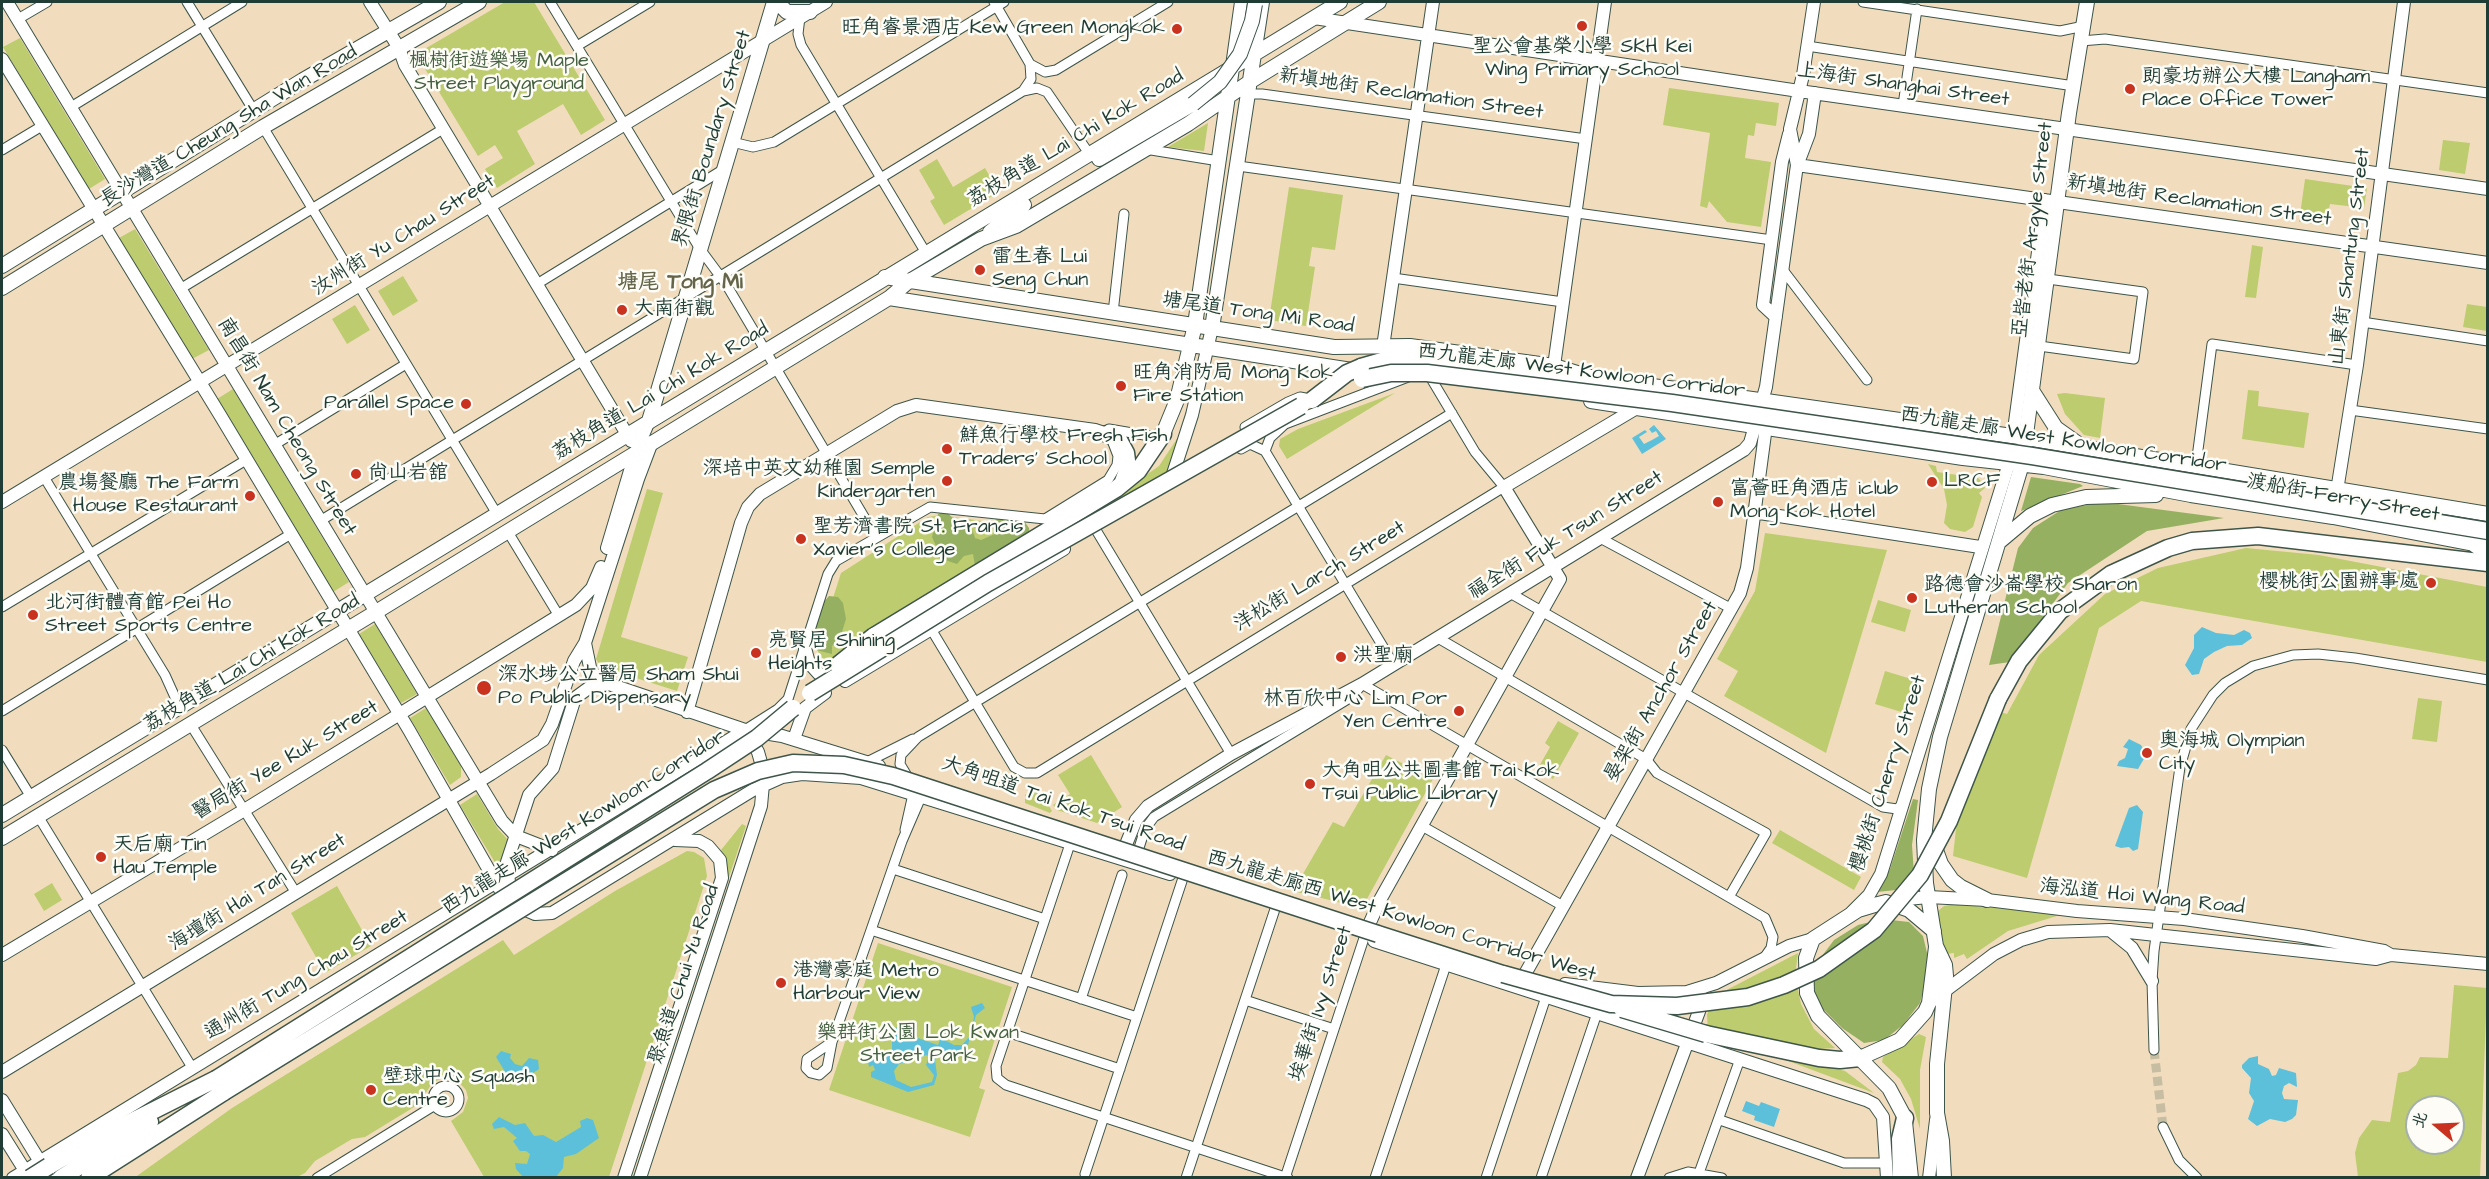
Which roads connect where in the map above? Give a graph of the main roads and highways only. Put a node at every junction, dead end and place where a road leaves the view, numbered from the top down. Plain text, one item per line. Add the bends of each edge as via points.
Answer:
1 (439, 2) edge
2 (478, 2) edge
3 (775, 2) edge
4 (1255, 2) edge
5 (1262, 2) edge
6 (1340, 2) edge
7 (1378, 2) edge
8 (2087, 2) edge
9 (805, 14) road end
10 (1254, 55) junction
11 (1232, 68) junction
12 (1250, 87) junction
13 (1230, 95) junction
14 (1177, 101) junction
15 (981, 239) junction
16 (2, 266) edge
17 (885, 277) junction
18 (908, 282) junction
19 (2, 288) edge
20 (889, 298) junction
21 (1195, 325) junction
22 (1212, 328) junction
23 (1191, 344) junction
24 (1553, 371) junction
25 (1600, 380) joint
26 (2033, 392) junction
27 (1312, 400) junction
28 (650, 421) junction
29 (1101, 432) road end
30 (1163, 434) joint
31 (2020, 438) junction
32 (2090, 449) junction
33 (2015, 463) junction
34 (1114, 486) junction
35 (2191, 495) junction
36 (2487, 514) edge
37 (2487, 531) edge
38 (1998, 543) junction
39 (2484, 548) edge
40 (2487, 563) edge
41 (810, 693) junction
42 (701, 797) joint
43 (2, 815) edge
44 (1926, 820) junction
45 (2, 838) edge
46 (1987, 900) road end
47 (1850, 915) joint
48 (1934, 931) junction
49 (1936, 946) junction
50 (1604, 1008) junction
51 (1860, 1058) junction
52 (216, 1079) junction
53 (1905, 1118) joint
54 (28, 1175) edge
55 (61, 1178) edge
56 (88, 1178) edge
57 (1901, 1178) edge
58 (1944, 1178) edge

1 - 16 main road, 長沙灣道 Cheung Sha Wan Road
2 - 19 main road, 長沙灣道 Cheung Sha Wan Road via 263,127
3 - 9 main road via 787,12
3 - 28 main road, 界限街 Boundary Street
4 - 15 main road, 荔枝角道 Lai Chi Kok Road, bridge via 1240,54 1207,94 1010,214
5 - 10 main road
6 - 10 main road, 荔枝角道 Lai Chi Kok Road
7 - 12 main road, 荔枝角道 Lai Chi Kok Road
8 - 26 main road, 亞皆老街 Argyle Street via 2068,128 2052,201 2048,279
10 - 11 main road, 荔枝角道 Lai Chi Kok Road
10 - 12 main road
11 - 13 main road
11 - 14 main road, 荔枝角道 Lai Chi Kok Road
12 - 13 main road, 荔枝角道 Lai Chi Kok Road
12 - 22 main road
13 - 14 main road via 1210,94
13 - 15 main road, 荔枝角道 Lai Chi Kok Road via 1016,225
13 - 21 main road
14 - 17 main road, 荔枝角道 Lai Chi Kok Road
15 - 18 main road, 荔枝角道 Lai Chi Kok Road
17 - 18 main road, 塘尾道 Tong Mi Road
17 - 28 main road, 荔枝角道 Lai Chi Kok Road
18 - 20 main road, 荔枝角道 Lai Chi Kok Road
18 - 21 main road, 塘尾道 Tong Mi Road
20 - 23 main road, 塘尾道 Tong Mi Road
20 - 45 main road, 荔枝角道 Lai Chi Kok Road
21 - 22 main road, 塘尾道 Tong Mi Road
21 - 23 main road
22 - 24 main road, 塘尾道 Tong Mi Road via 1334,347 1410,346
23 - 30 main road via 1177,400
23 - 33 main road, 塘尾道 Tong Mi Road
24 - 25 highway
24 - 27 highway, bridge via 1389,359 1347,373
25 - 31 main road via 1765,398
26 - 31 main road, 亞皆老街 Argyle Street
26 - 32 main road via 2056,428
27 - 37 highway, 西九龍走廊 West Kowloon Corridor, bridge via 1379,375 1427,373 1672,403 2032,456
27 - 41 highway, 西九龍走廊 West Kowloon Corridor, bridge via 988,583
28 - 43 main road, 荔枝角道 Lai Chi Kok Road
29 - 34 highway via 1119,440 1126,453 1128,468
30 - 34 highway via 1147,460
31 - 32 main road
31 - 33 main road, 亞皆老街 Argyle Street
32 - 36 main road, 渡船街 Ferry Street
33 - 35 main road, 塘尾道 Tong Mi Road
33 - 38 main road, 櫻桃街 Cherry Street
34 - 41 highway, bridge via 874,636
35 - 38 main road via 2132,494 2076,499 2030,516
35 - 39 main road, 渡船街 Ferry Street via 2333,517
38 - 44 main road, 櫻桃街 Cherry Street via 1940,737
40 - 50 highway, 西九龍走廊西 West Kowloon Corridor West, bridge via 2258,536 2215,538 2168,548 2110,574 2060,611 2019,661 1998,699 1933,854 1891,913 1854,945 1801,978 1748,997 1685,1006
41 - 52 highway, 西九龍走廊 West Kowloon Corridor, bridge via 757,738 716,766
42 - 50 highway, 西九龍走廊西 West Kowloon Corridor West, bridge via 743,776 775,766 826,763 868,770
42 - 56 highway, 西九龍走廊 West Kowloon Corridor, bridge
44 - 46 main road via 1941,864 1952,880
44 - 48 main road, 櫻桃街 Cherry Street via 1924,862
47 - 48 main road, 海泓道 Hoi Wang Road via 1886,902 1909,910
47 - 51 main road, 櫻桃街 Cherry Street via 1813,939 1805,968 1806,986 1811,1004
48 - 49 main road, 櫻桃街 Cherry Street
49 - 51 main road, 櫻桃街 Cherry Street via 1929,1003 1919,1021 1900,1040
49 - 58 main road, 櫻桃街 Cherry Street via 1945,965 1937,1064 1937,1113
50 - 51 highway, bridge via 1819,1058
51 - 53 main road via 1889,1088
52 - 54 highway, bridge
52 - 55 highway, 西九龍走廊 West Kowloon Corridor
53 - 57 highway via 1900,1139

